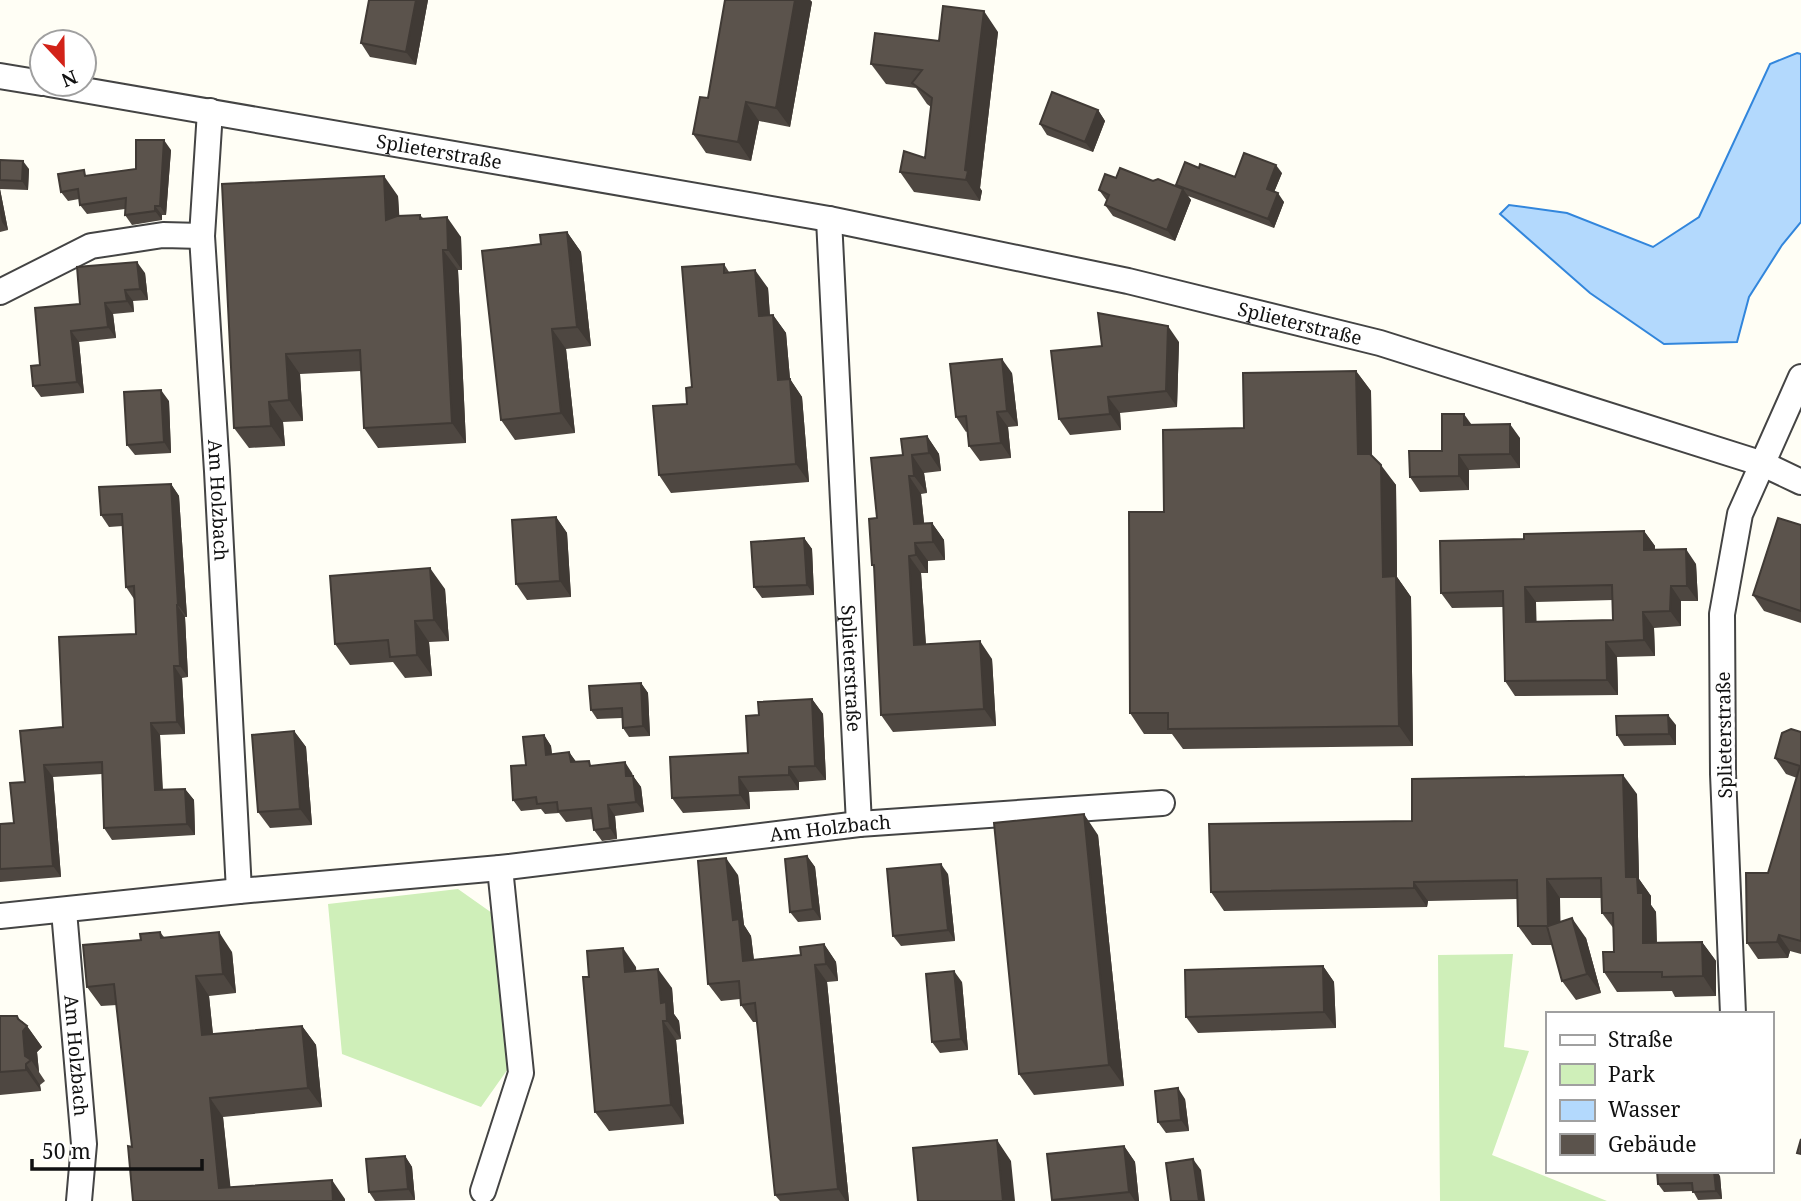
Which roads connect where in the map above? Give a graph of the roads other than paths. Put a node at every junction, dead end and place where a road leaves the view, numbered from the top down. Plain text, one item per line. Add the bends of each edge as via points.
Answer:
1 (0, 76) edge
2 (28, 81) edge
3 (98, 92) edge
4 (210, 111) junction
5 (829, 219) junction
6 (202, 236) junction
7 (0, 292) edge
8 (1801, 377) edge
9 (1763, 464) junction
10 (1801, 482) edge
11 (1162, 803) dead end
12 (859, 824) junction
13 (500, 868) junction
14 (239, 891) junction
15 (64, 911) junction
16 (0, 916) edge
17 (1733, 1012) edge
18 (483, 1191) dead end
19 (79, 1201) edge

1 - 2 street
3 - 4 street, Splieterstraße
4 - 5 street, Splieterstraße
4 - 6 street, Am Holzbach
5 - 9 street, Splieterstraße via 1128,281 1380,343
5 - 12 street, Splieterstraße
6 - 7 street via 163,235 91,246
6 - 14 street, Am Holzbach
8 - 9 street
9 - 10 street, Splieterstraße
9 - 17 street, Splieterstraße via 1740,514 1722,614
11 - 12 street, Am Holzbach
12 - 13 street, Am Holzbach
13 - 14 street, Am Holzbach
13 - 18 street via 521,1073
14 - 15 street, Am Holzbach
15 - 16 street, Am Holzbach
15 - 19 street, Am Holzbach via 84,1144

